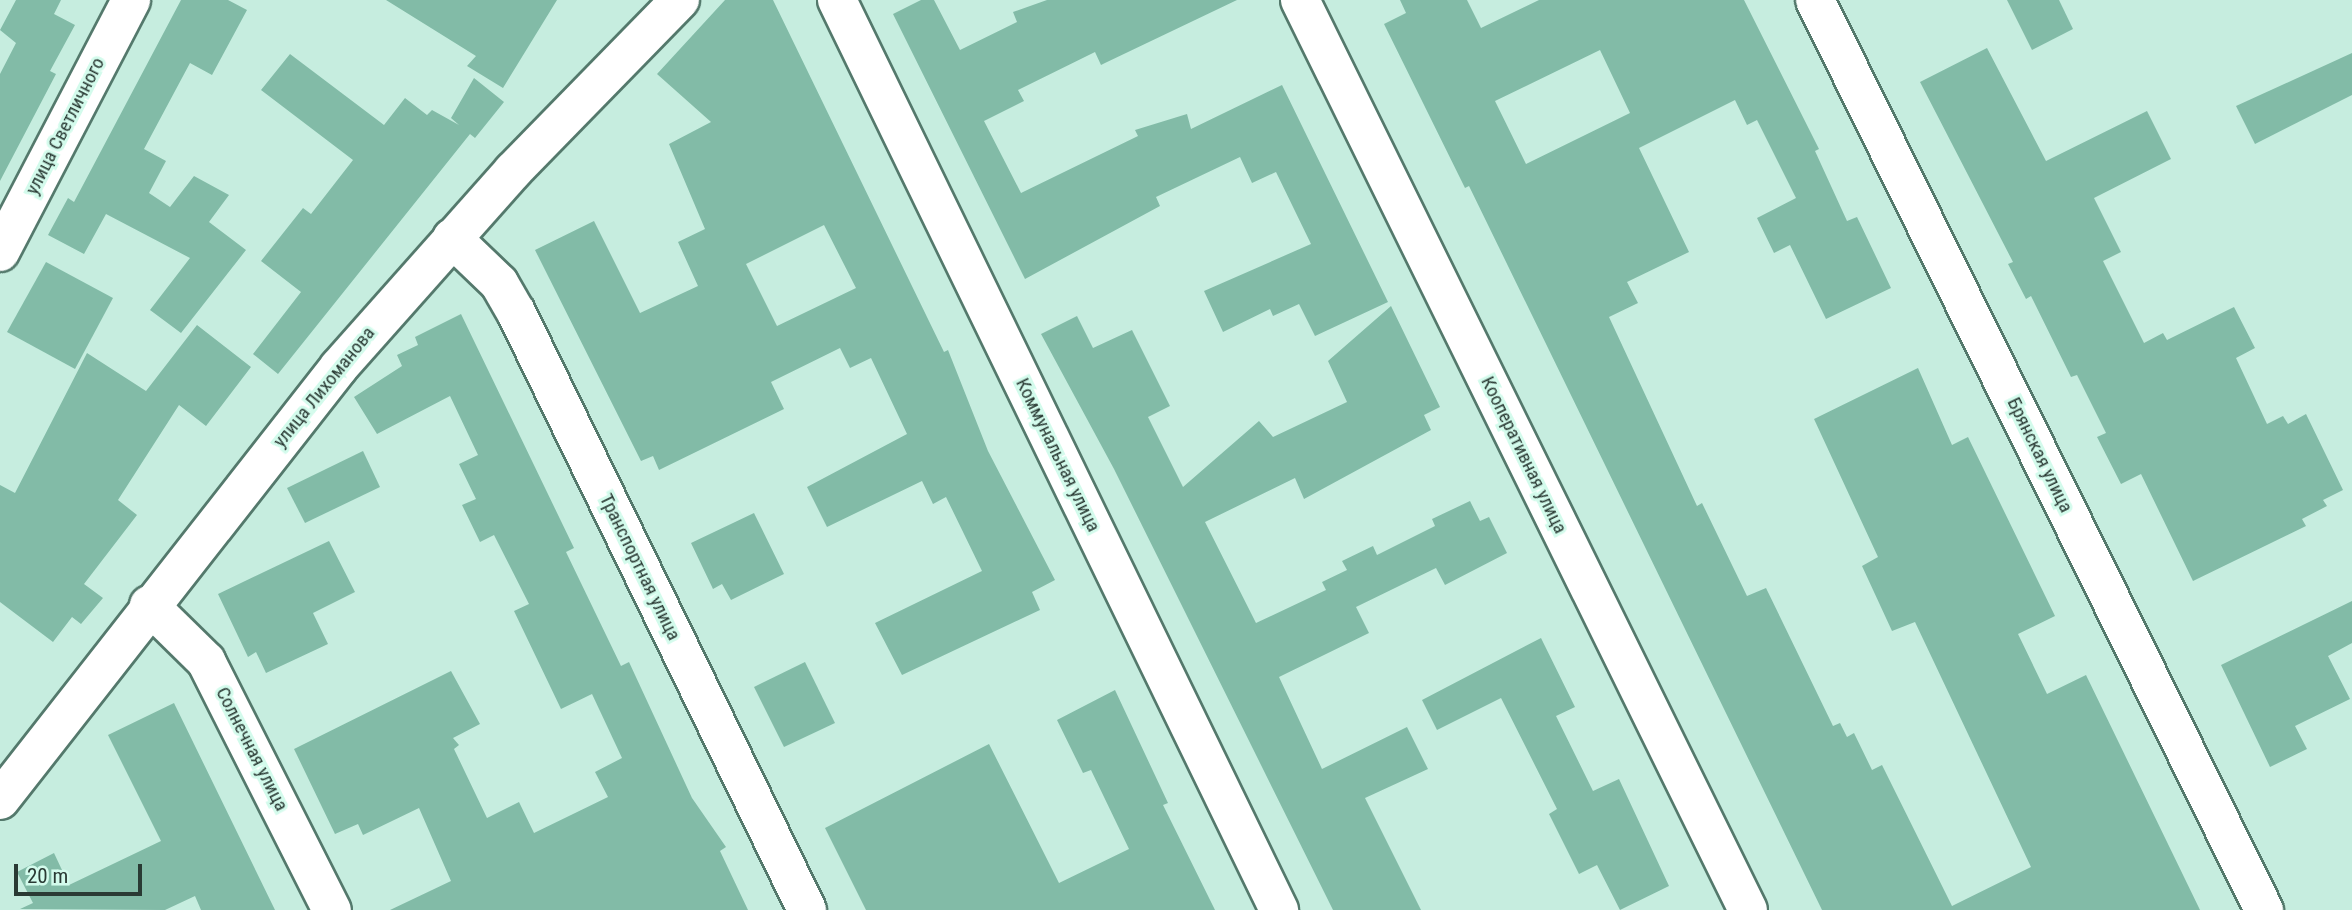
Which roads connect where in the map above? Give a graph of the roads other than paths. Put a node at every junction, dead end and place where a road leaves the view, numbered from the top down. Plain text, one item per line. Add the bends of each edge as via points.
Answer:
1 (131, 0) edge
2 (680, 0) edge
3 (837, 0) edge
4 (1300, 0) edge
5 (1815, 0) edge
6 (452, 238) junction
7 (0, 252) edge
8 (149, 605) junction
9 (0, 800) edge
10 (332, 910) edge
11 (807, 910) edge
12 (1279, 910) edge
13 (1748, 910) edge
14 (2264, 910) edge

1 - 7 street, улица Светличного
2 - 6 street, улица Лихоманова
3 - 12 street, Коммунальная улица
4 - 13 street, Кооперативная улица
5 - 14 street, Брянская улица
6 - 8 street, улица Лихоманова via 339,367
6 - 11 street, Транспортная улица via 499,284 516,312
8 - 9 street, улица Лихоманова
8 - 10 street, Солнечная улица via 183,635 212,672

